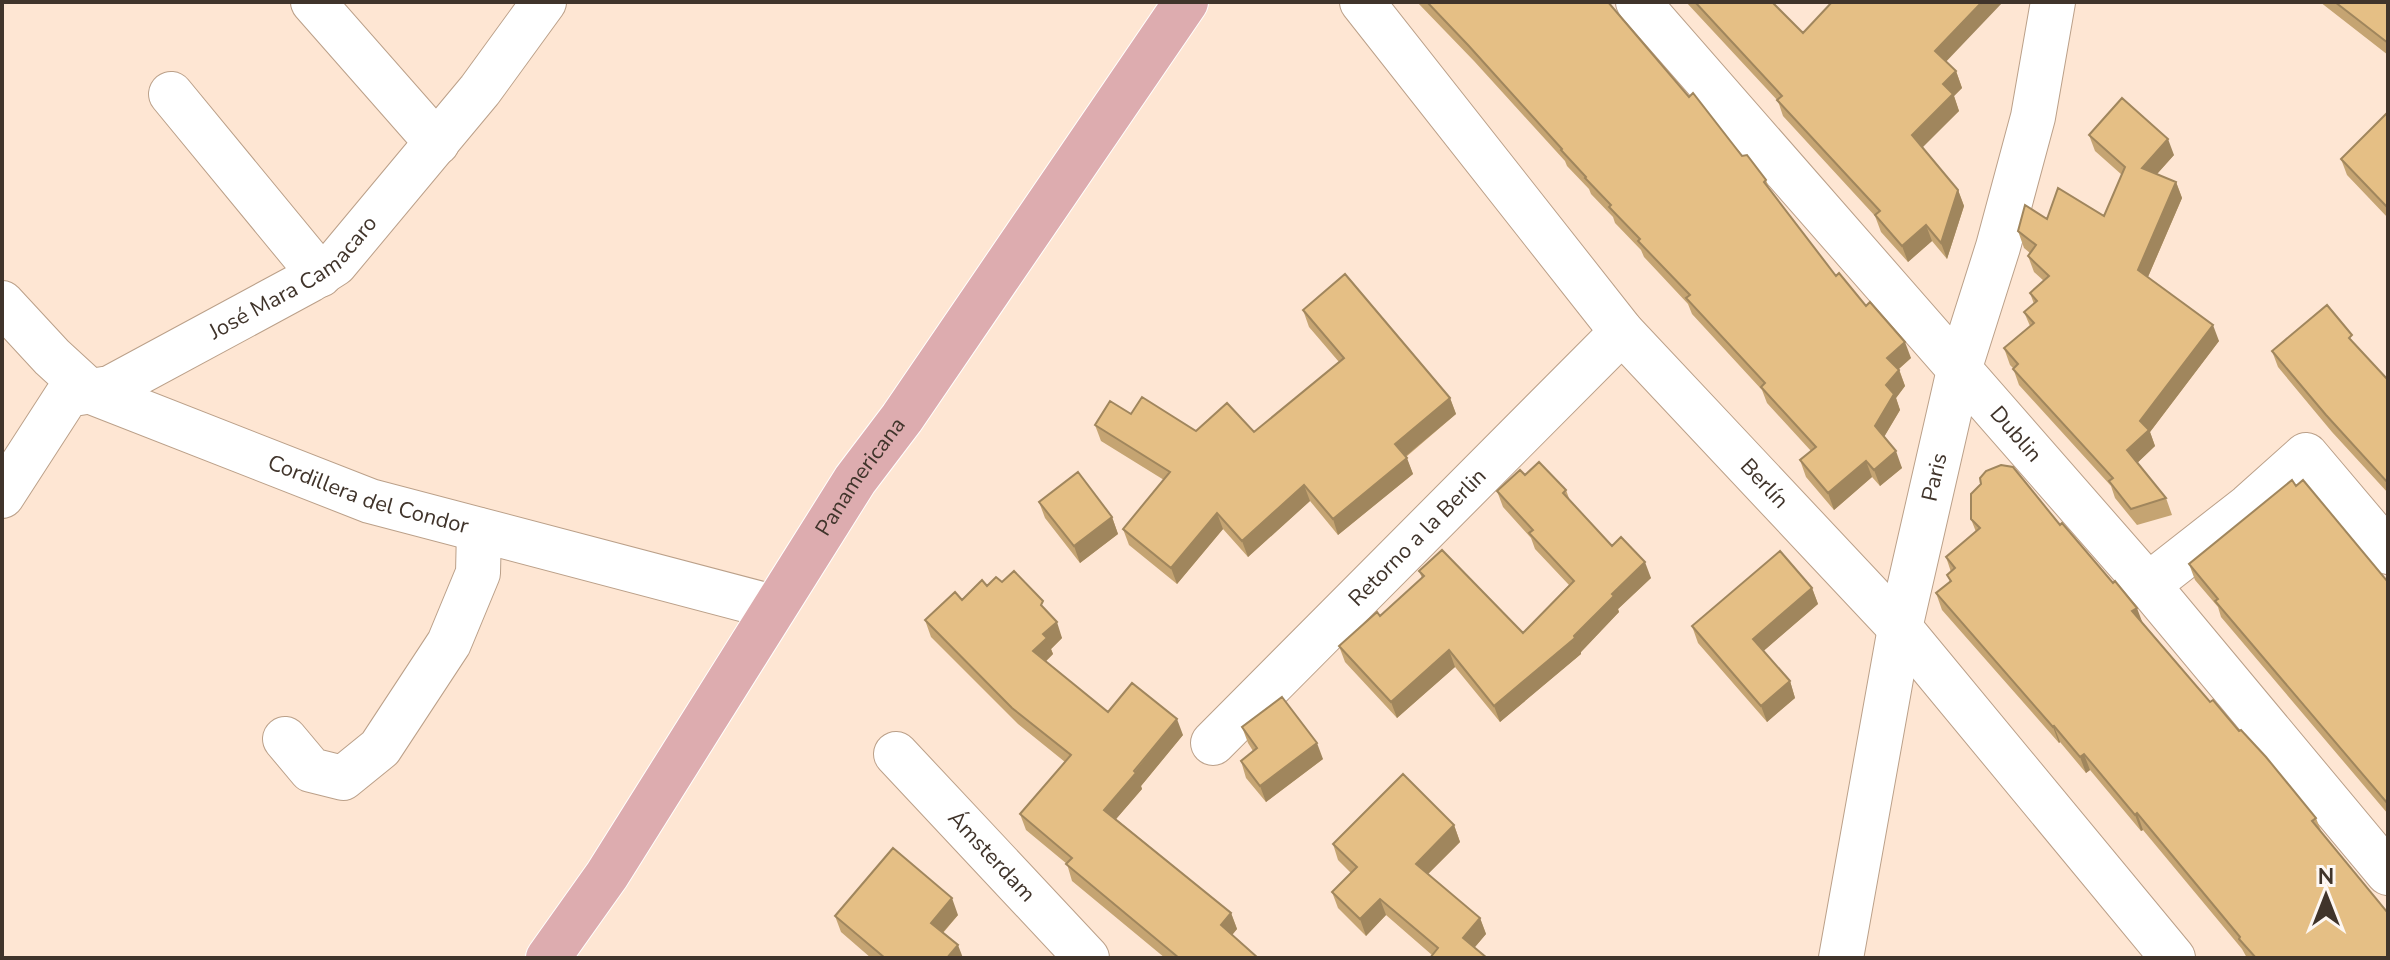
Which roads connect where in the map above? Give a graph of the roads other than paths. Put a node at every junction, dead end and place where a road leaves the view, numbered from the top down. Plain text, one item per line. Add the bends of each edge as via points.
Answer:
1 (313, 2) edge
2 (544, 2) edge
3 (1186, 2) edge
4 (1362, 2) edge
5 (1638, 2) edge
6 (2053, 2) edge
7 (171, 94) dead end
8 (437, 143) junction
9 (320, 275) junction
10 (2, 303) edge
11 (1622, 332) junction
12 (1959, 370) junction
13 (89, 391) junction
14 (2, 496) edge
15 (479, 530) junction
16 (2388, 552) edge
17 (2148, 585) junction
18 (773, 607) junction
19 (1900, 628) junction
20 (285, 739) dead end
21 (1213, 743) dead end
22 (896, 754) dead end
23 (2388, 873) edge
24 (548, 958) edge
25 (1087, 958) edge
26 (1841, 958) edge
27 (2173, 958) edge

1 - 8 street
2 - 8 street, José Mara Camacaro
3 - 18 main road, Panamericana
4 - 11 street, Berlín
5 - 12 street, Dublin
6 - 12 street, Paris via 2033,117
7 - 9 street
8 - 9 street, José Mara Camacaro via 353,245
9 - 13 street, José Mara Camacaro via 110,388
10 - 13 street, Cordillera del Condor
11 - 19 street, Berlín
11 - 21 street, Retorno a la Berlin
12 - 17 street, Dublin
12 - 19 street, Paris
13 - 14 street, José Mara Camacaro via 61,402
13 - 15 street, Cordillera del Condor via 370,501
15 - 18 street, Cordillera del Condor
15 - 20 street via 478,573 449,643 380,748 343,778 311,770
16 - 17 street via 2306,455
17 - 23 street, Dublin
18 - 24 main road, Panamericana via 607,875
19 - 26 street, Paris
19 - 27 street, Berlín
22 - 25 street, Ámsterdam

